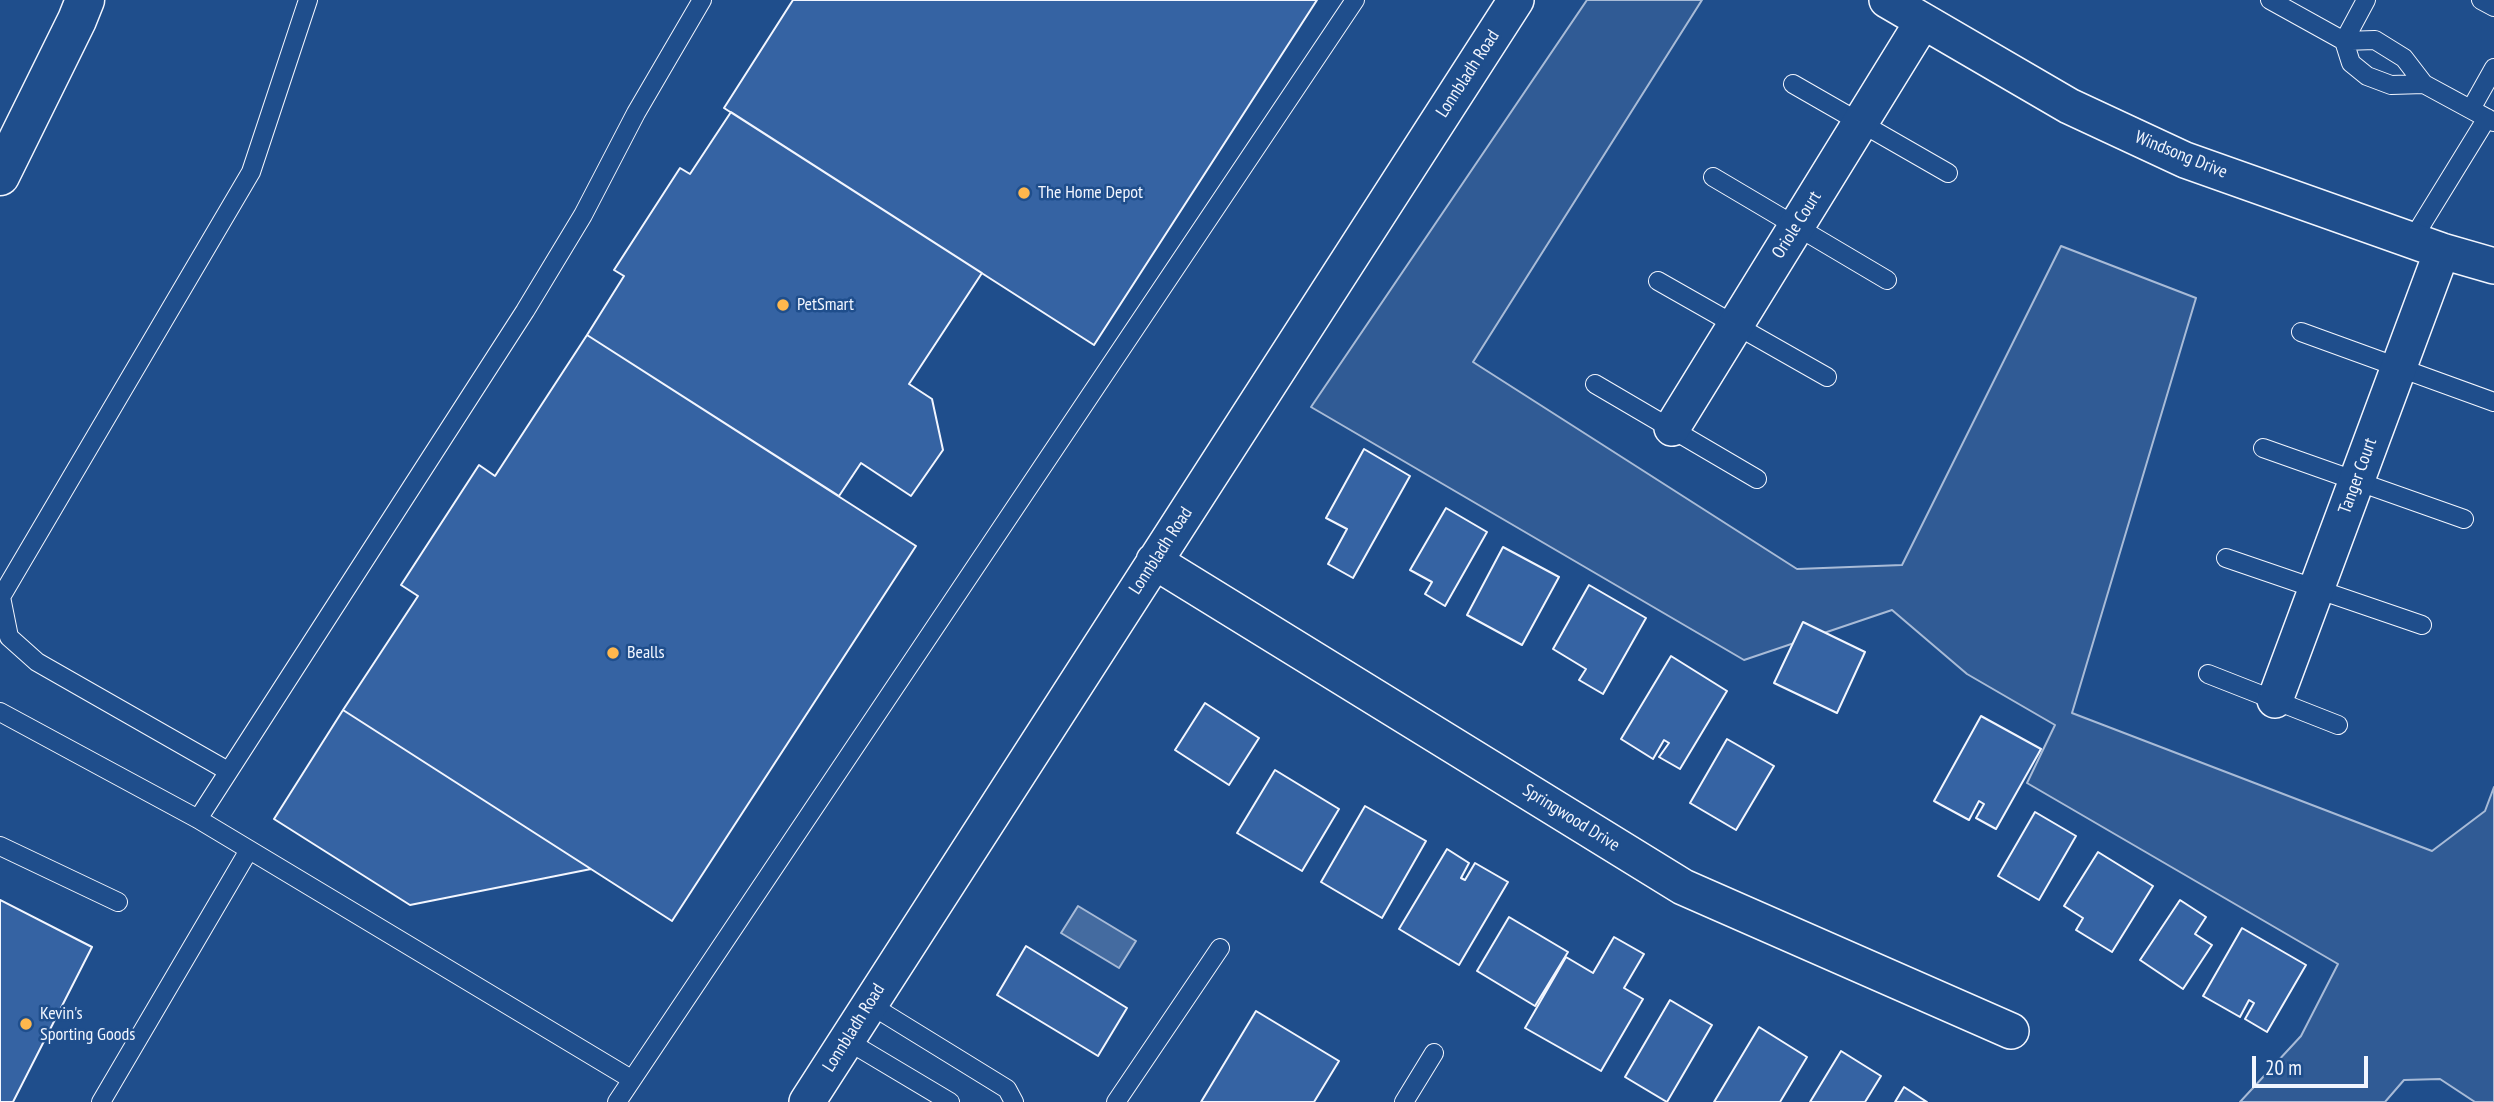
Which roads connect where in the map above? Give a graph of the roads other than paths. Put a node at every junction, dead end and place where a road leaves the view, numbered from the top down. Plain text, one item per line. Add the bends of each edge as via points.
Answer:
1 (85, 0) edge
2 (309, 0) edge
3 (702, 0) edge
4 (1355, 0) edge
5 (1516, 0) edge
6 (1888, 0) edge
7 (2270, 0) edge
8 (2366, 0) edge
9 (2481, 0) edge
10 (2494, 7) edge
11 (1923, 21) junction
12 (2344, 41) junction
13 (2494, 68) edge
14 (1793, 84) dead end
15 (2424, 84) junction
16 (2484, 117) edge
17 (1861, 122) junction
18 (1948, 173) dead end
19 (0, 176) edge
20 (1713, 177) dead end
21 (1796, 226) junction
22 (2427, 246) junction
23 (2494, 266) edge
24 (1887, 280) dead end
25 (1658, 281) dead end
26 (1735, 326) junction
27 (2301, 332) dead end
28 (2399, 368) junction
29 (1827, 377) dead end
30 (1595, 384) dead end
31 (2494, 402) edge
32 (1672, 428) junction
33 (2263, 449) dead end
34 (1757, 479) dead end
35 (2356, 481) junction
36 (2463, 519) dead end
37 (2226, 558) dead end
38 (1154, 561) junction
39 (2316, 589) junction
40 (2422, 625) dead end
41 (2208, 674) dead end
42 (2275, 700) junction
43 (0, 712) edge
44 (2338, 725) dead end
45 (228, 771) junction
46 (198, 819) junction
47 (0, 846) edge
48 (249, 850) junction
49 (118, 902) dead end
50 (1220, 948) dead end
51 (869, 1004) junction
52 (2011, 1031) dead end
53 (846, 1040) junction
54 (1434, 1054) dead end
55 (631, 1079) junction
56 (101, 1102) edge
57 (617, 1102) edge
58 (807, 1102) edge
59 (950, 1102) edge
60 (1014, 1102) edge
61 (1116, 1102) edge
62 (1404, 1102) edge

1 - 19 main road
2 - 45 lane via 251,172 1,597 9,637 37,662
3 - 45 lane via 525,311
4 - 55 lane
5 - 38 street, Lonnbladh Road
6 - 11 street, Windsong Drive
7 - 12 lane
8 - 12 lane
9 - 10 lane
11 - 17 street, Oriole Court
11 - 22 street, Windsong Drive via 2069,106 2185,160
12 - 15 lane via 2375,40 2404,58
12 - 15 lane via 2351,63 2367,76 2391,85
13 - 16 lane
14 - 17 lane
15 - 16 lane
16 - 22 lane
17 - 18 lane
17 - 21 street, Oriole Court
20 - 21 lane
21 - 24 lane
21 - 26 street, Oriole Court
22 - 23 street, Windsong Drive
22 - 28 street, Tanger Court
25 - 26 lane
26 - 29 lane
26 - 32 street, Oriole Court
27 - 28 lane
28 - 31 lane
28 - 35 street, Tanger Court
30 - 32 lane
32 - 34 lane
33 - 35 lane
35 - 36 lane
35 - 39 street, Tanger Court
37 - 39 lane
38 - 51 street, Lonnbladh Road
38 - 52 street, Springwood Drive via 1683,887
39 - 40 lane
39 - 42 street, Tanger Court
41 - 42 lane
42 - 44 lane
43 - 46 lane
45 - 46 lane
46 - 48 lane
47 - 49 lane
48 - 55 lane
48 - 56 lane
50 - 61 lane
51 - 53 street, Lonnbladh Road
51 - 60 lane via 1007,1089
53 - 58 street, Lonnbladh Road
53 - 59 lane
54 - 62 lane
55 - 57 lane

